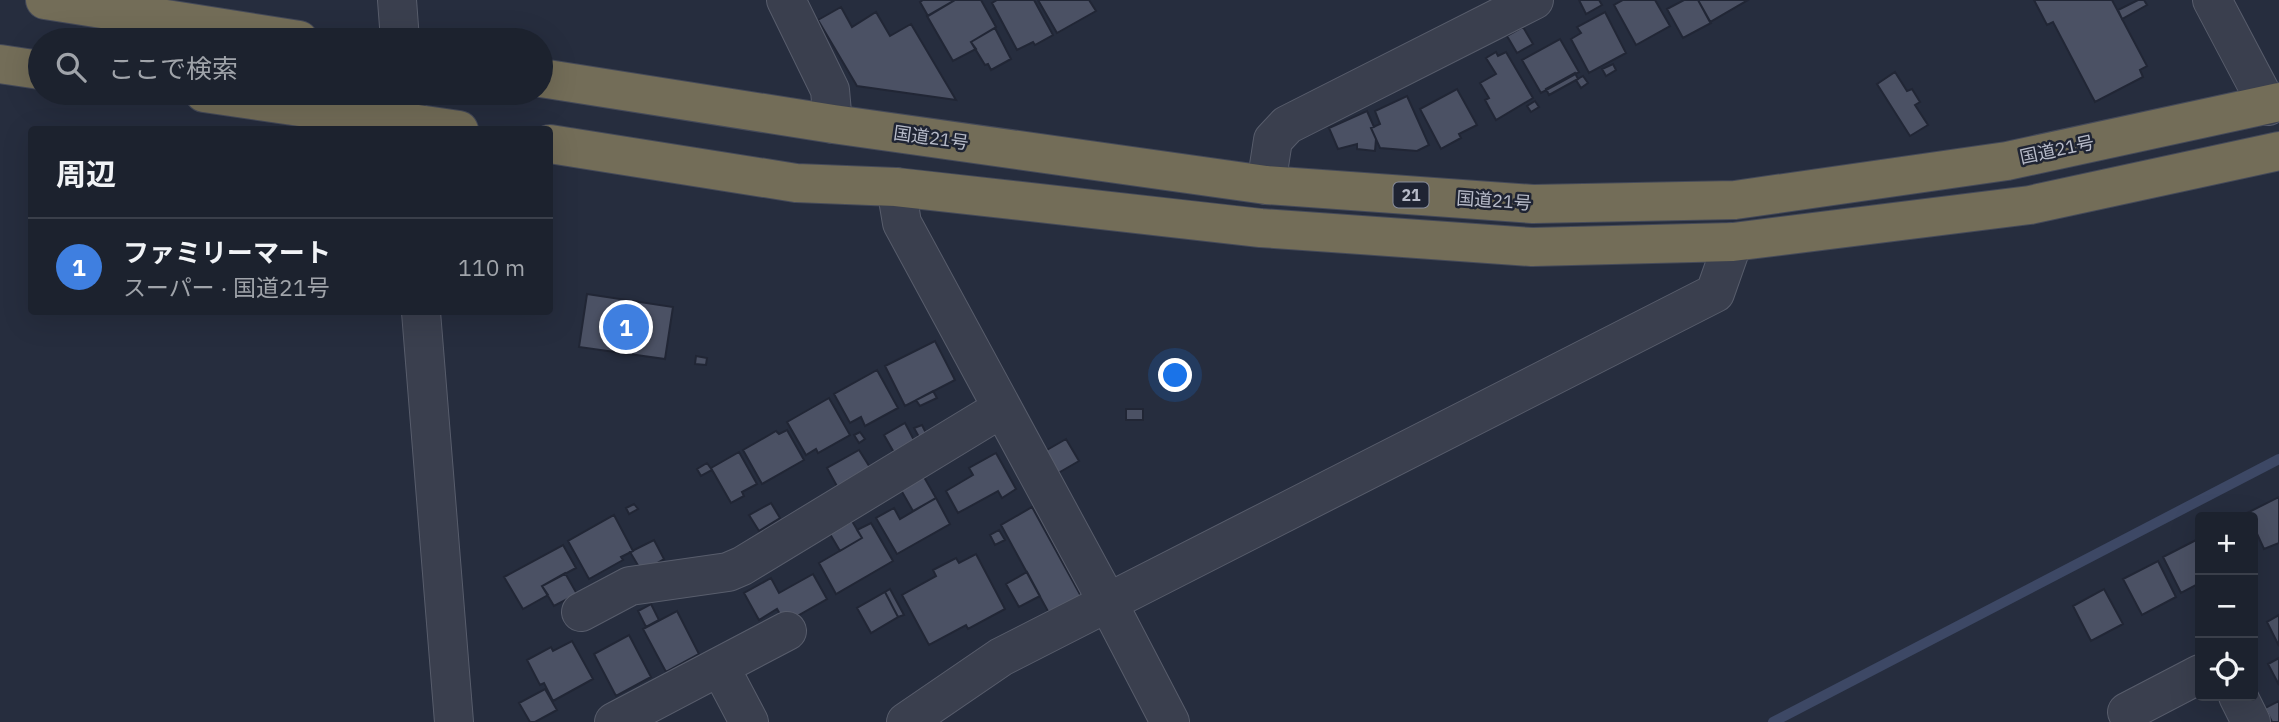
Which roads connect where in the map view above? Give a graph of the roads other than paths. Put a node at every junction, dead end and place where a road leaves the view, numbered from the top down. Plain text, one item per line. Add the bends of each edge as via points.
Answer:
1 (45, 0) edge
2 (397, 0) edge
3 (786, 0) edge
4 (1534, 0) edge
5 (2213, 0) edge
6 (223, 28) edge
7 (399, 28) edge
8 (0, 64) edge
9 (28, 68) edge
10 (553, 80) edge
11 (2273, 104) edge
12 (315, 105) edge
13 (407, 115) edge
14 (833, 124) junction
15 (445, 126) edge
16 (553, 144) edge
17 (2279, 151) edge
18 (1266, 185) junction
19 (896, 187) junction
20 (1733, 242) junction
21 (421, 315) edge
22 (1002, 408) junction
23 (1108, 603) junction
24 (582, 612) dead end
25 (787, 631) dead end
26 (720, 667) junction
27 (2195, 677) edge
28 (2240, 701) edge
29 (2127, 712) dead end
30 (454, 722) edge
31 (614, 722) edge
32 (749, 722) edge
33 (906, 722) edge
34 (1170, 722) edge
35 (2251, 722) edge

1 - 6 highway
2 - 7 street
3 - 14 street via 830,90
4 - 18 street via 1287,125 1273,140
5 - 11 street
8 - 9 highway
10 - 14 highway, 国道21号 / 21
11 - 18 highway, 国道21号 / 21 via 2007,161 1735,200 1533,204
12 - 13 highway
13 - 15 highway
14 - 18 highway, 国道21号 / 21
16 - 19 highway via 796,183
17 - 20 highway via 2030,205
19 - 20 highway via 1261,228 1532,247
19 - 22 street via 902,223
20 - 23 street via 1715,292
21 - 30 street
22 - 23 street
22 - 24 street via 742,566 630,586
23 - 33 street via 1001,657
23 - 34 street
25 - 26 street
26 - 31 street
26 - 32 street
27 - 29 street
28 - 35 street

